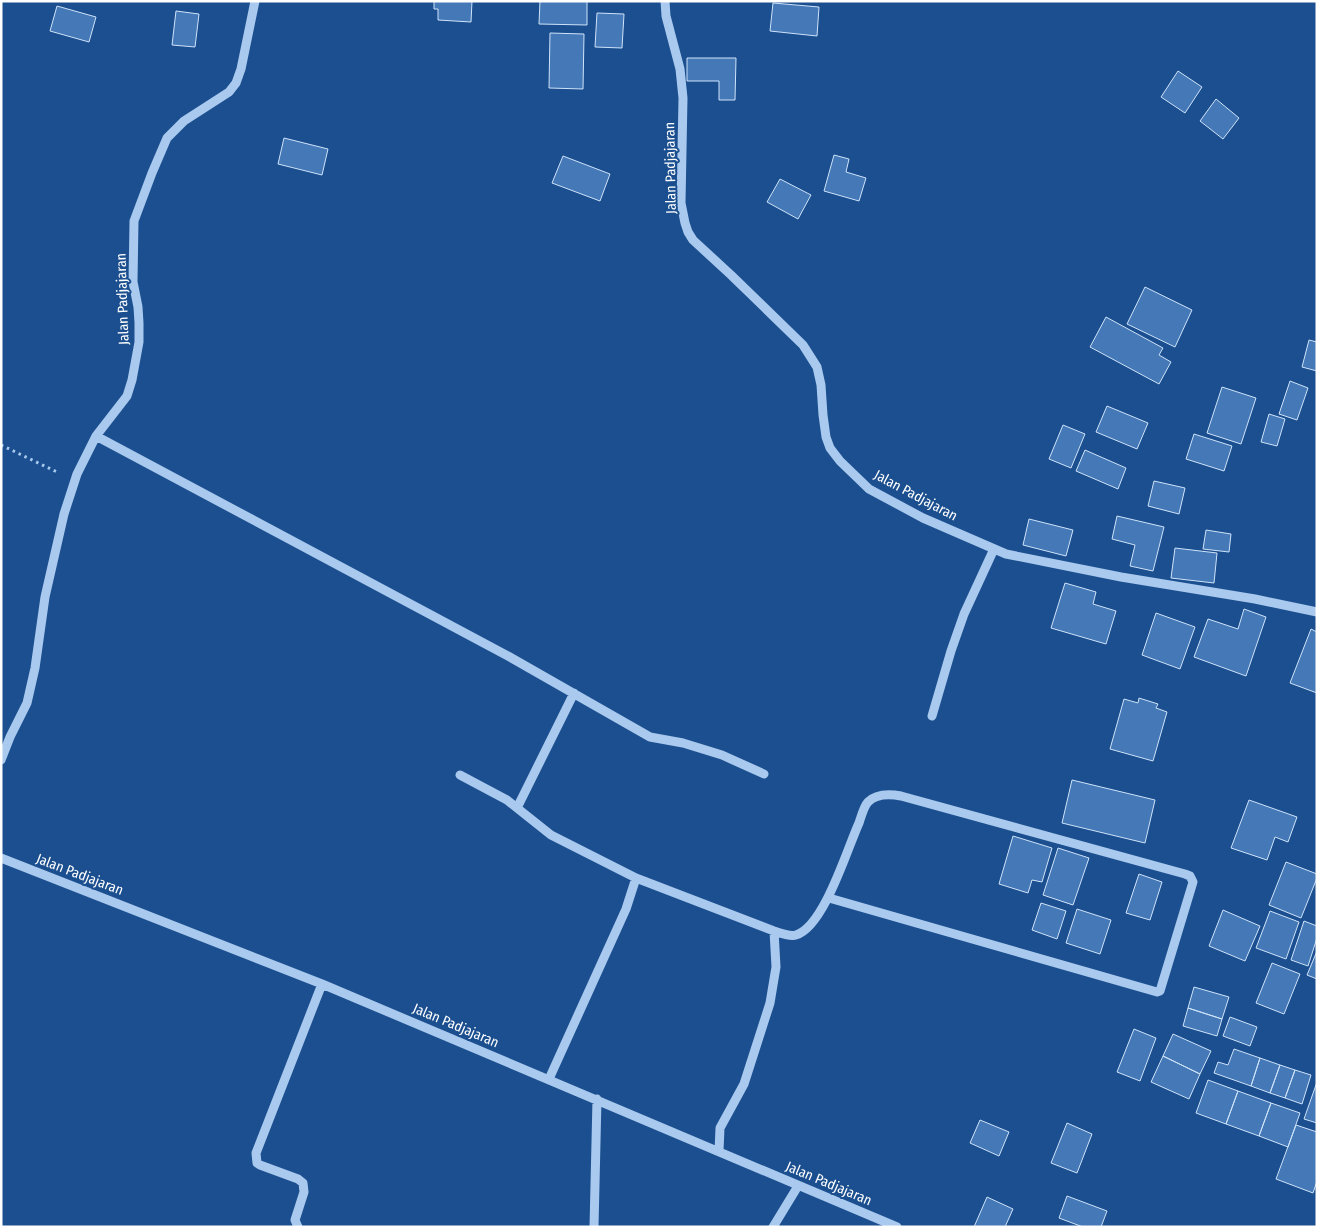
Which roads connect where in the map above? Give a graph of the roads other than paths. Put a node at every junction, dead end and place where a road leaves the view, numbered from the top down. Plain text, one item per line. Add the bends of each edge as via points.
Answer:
1 (255, 1) edge
2 (664, 1) edge
3 (96, 436) junction
4 (994, 549) junction
5 (1317, 612) edge
6 (574, 693) junction
7 (932, 716) dead end
8 (1, 760) edge
9 (764, 774) dead end
10 (460, 775) dead end
11 (517, 808) junction
12 (1, 858) edge
13 (636, 878) junction
14 (829, 898) junction
15 (774, 932) junction
16 (322, 984) junction
17 (549, 1079) junction
18 (597, 1099) junction
19 (719, 1151) junction
20 (798, 1186) junction
21 (298, 1227) edge
22 (594, 1227) edge
23 (773, 1227) edge
24 (897, 1227) edge

1 - 3 street, Jalan Padjajaran via 236,83 229,92 184,121 167,138 134,221 133,282 139,342 127,396
2 - 4 street, Jalan Padjajaran via 680,70 683,98 681,203 693,240 803,345 817,367 826,437 840,461 869,489 923,518
3 - 6 street
3 - 8 street, Jalan Padjajaran via 75,480 64,514 44,597 35,668 26,703
4 - 5 street, Jalan Padjajaran via 1121,577
4 - 7 street via 964,614
6 - 9 street via 650,737 722,755
6 - 11 street
10 - 11 street
11 - 13 street via 551,835
12 - 16 street, Jalan Padjajaran
13 - 15 street
13 - 17 street via 626,909
14 - 14 street via 868,802 889,794 1185,874 1193,882 1160,991 1157,992
14 - 15 street via 814,922 802,933 794,936
15 - 19 street via 776,967 770,1003 744,1084 720,1128
16 - 17 street, Jalan Padjajaran
16 - 21 street via 256,1153 260,1165 303,1183 304,1192 295,1220
17 - 18 street, Jalan Padjajaran
18 - 19 street, Jalan Padjajaran
18 - 22 street
19 - 20 street, Jalan Padjajaran
20 - 23 street
20 - 24 street, Jalan Padjajaran

